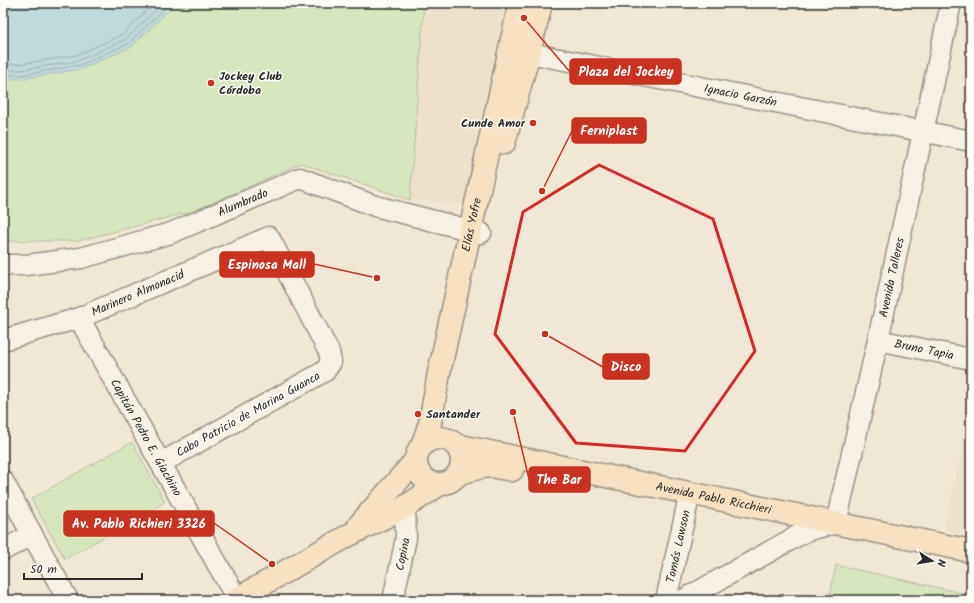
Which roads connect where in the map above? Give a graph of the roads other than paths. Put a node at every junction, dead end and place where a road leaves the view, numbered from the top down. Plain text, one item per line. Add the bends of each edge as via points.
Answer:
1 (520, 3) edge
2 (541, 3) edge
3 (951, 3) edge
4 (520, 51) junction
5 (923, 131) junction
6 (971, 141) edge
7 (476, 232) junction
8 (3, 265) edge
9 (79, 318) junction
10 (3, 340) edge
11 (878, 340) junction
12 (971, 359) edge
13 (331, 362) joint
14 (453, 443) junction
15 (419, 453) junction
16 (161, 463) junction
17 (459, 473) junction
18 (3, 481) edge
19 (440, 484) junction
20 (688, 500) junction
21 (405, 507) junction
22 (836, 523) junction
23 (808, 530) junction
24 (351, 534) junction
25 (32, 535) junction
26 (3, 550) edge
27 (971, 551) edge
28 (971, 563) edge
29 (68, 600) edge
30 (236, 600) edge
31 (393, 600) edge
32 (666, 600) edge
33 (683, 600) edge

1 - 4 main road, Elías Yofre
2 - 4 main road, Elías Yofre
3 - 5 street, Avenida Talleres
4 - 5 street, Ignacio Garzón
4 - 7 main road, Elías Yofre
5 - 6 street, Ignacio Garzón
5 - 11 street, Avenida Talleres
7 - 8 street, Alumbrado via 375,206 300,178 171,233 81,258 26,265
7 - 14 main road, Elías Yofre via 442,416 442,424
7 - 15 main road, Elías Yofre via 439,373 430,423
9 - 10 street, Marinero Almonacid
9 - 13 street, Marinero Almonacid via 269,237 329,352
9 - 16 street, Capitán Pedro E. Giachino
11 - 12 street, Bruno Tapia
11 - 22 street, Avenida Talleres
13 - 16 street, Cabo Patricio de Marina Guanca via 325,371
14 - 15 main road via 442,438 428,441
14 - 17 main road via 462,459
14 - 20 main road, Avenida Pablo Ricchieri
15 - 19 main road via 417,467 420,474 426,480
15 - 24 main road
16 - 30 street, Capitán Pedro E. Giachino
17 - 19 main road via 454,479
17 - 20 main road, Avenida Pablo Ricchieri via 491,466
18 - 25 street
19 - 21 main road
20 - 22 main road, Avenida Pablo Ricchieri
20 - 23 main road, Avenida Pablo Ricchieri
20 - 32 street, Tomás Lawson
21 - 24 main road
21 - 31 street, Copina via 406,538
22 - 23 street
22 - 27 main road, Avenida Pablo Ricchieri
23 - 28 main road, Avenida Pablo Ricchieri
23 - 33 street
24 - 30 main road
25 - 26 street
25 - 29 street

